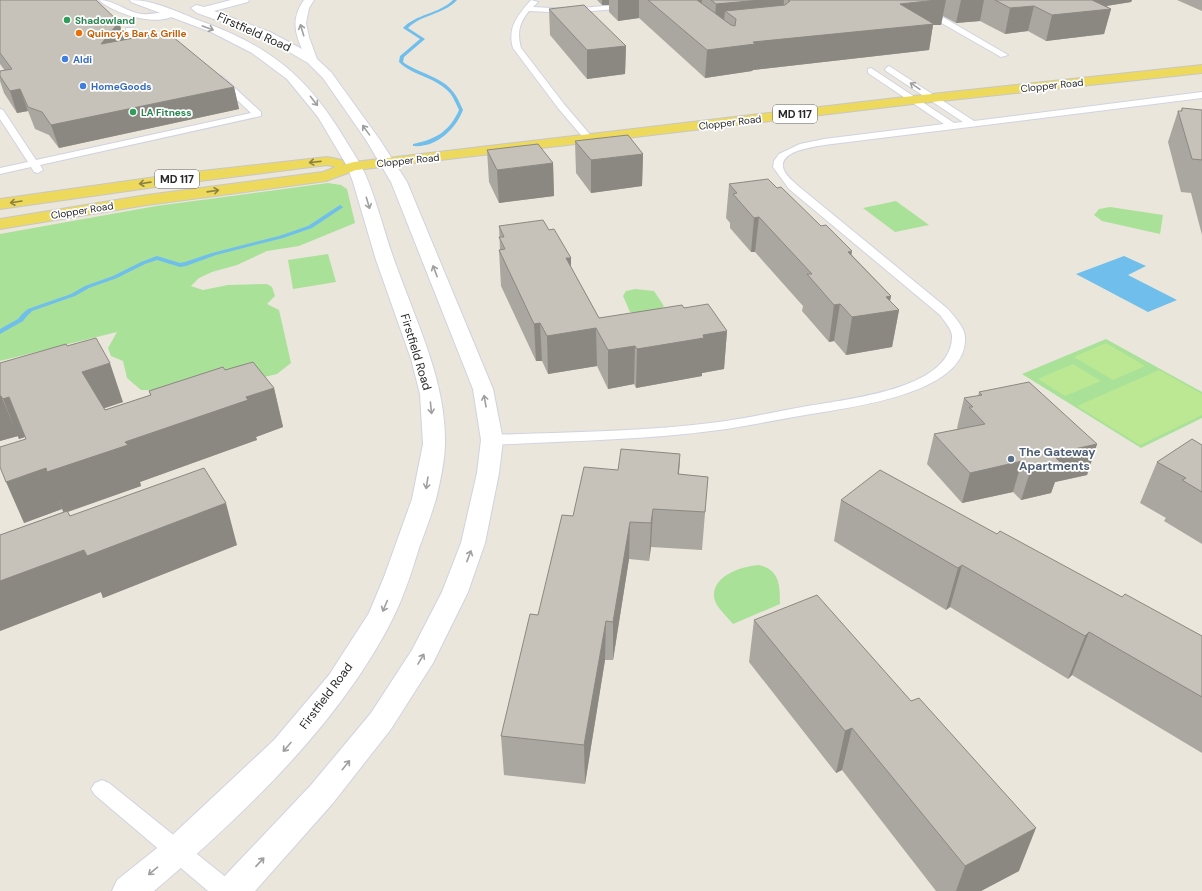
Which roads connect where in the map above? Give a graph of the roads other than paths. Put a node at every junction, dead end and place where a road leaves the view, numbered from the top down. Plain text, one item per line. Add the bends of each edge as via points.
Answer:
1 (103, 0) edge
2 (135, 0) edge
3 (214, 0) edge
4 (244, 0) edge
5 (309, 0) edge
6 (537, 0) edge
7 (887, 0) edge
8 (189, 5) junction
9 (637, 6) dead end
10 (528, 9) junction
11 (204, 10) junction
12 (172, 14) junction
13 (129, 30) dead end
14 (174, 45) edge
15 (1004, 55) dead end
16 (312, 60) junction
17 (889, 68) dead end
18 (1202, 69) edge
19 (870, 71) dead end
20 (212, 72) edge
21 (1202, 95) edge
22 (932, 97) junction
23 (913, 100) junction
24 (0, 112) edge
25 (971, 123) junction
26 (951, 125) junction
27 (589, 139) junction
28 (388, 162) junction
29 (354, 166) junction
30 (35, 167) junction
31 (0, 171) edge
32 (0, 204) edge
33 (0, 224) edge
34 (492, 440) junction
35 (102, 789) dead end
36 (177, 850) junction
37 (129, 891) edge
38 (226, 891) edge
39 (233, 891) edge

1 - 12 lane via 137,17 150,18
2 - 12 street, Firstfield Road
3 - 8 street
4 - 11 street
16 -> 5 street via 299,24 301,12
6 - 10 lane
7 - 15 lane via 912,3
8 - 11 street, Firstfield Road
8 - 12 street
9 - 10 lane via 569,11
10 - 27 lane via 516,25 514,38 517,48
11 - 12 street
11 - 16 street, Firstfield Road via 266,34
12 -> 29 street, Firstfield Road via 238,40 282,68 307,92 324,115
13 - 14 lane
28 -> 16 street, Firstfield Road via 327,75
22 -> 17 lane
18 - 22 main road, Clopper Road / MD 117
19 - 23 lane
20 - 30 lane via 258,114
21 - 25 lane
22 - 23 main road, Clopper Road / MD 117
22 - 25 lane
23 - 26 lane
23 - 27 main road, Clopper Road / MD 117
24 - 30 lane
25 - 26 lane
26 - 34 lane via 806,144 784,154 778,167 793,187 944,312 951,321 960,337 957,349 947,366 928,381 881,397 719,426 658,432
27 - 28 main road, Clopper Road / MD 117
28 - 29 main road, Clopper Road / MD 117
34 -> 28 street, Firstfield Road via 483,390 399,182
29 -> 32 main road, Clopper Road / MD 117 via 327,161
33 -> 29 main road, Clopper Road / MD 117 via 146,200 326,176
29 -> 36 street, Firstfield Road via 421,359 430,394 434,444 424,499 381,616 339,684 285,749
30 - 31 lane
39 -> 34 street, Firstfield Road via 322,794 381,720 423,656 455,592 473,543 488,473
35 - 36 lane
36 -> 37 street, Firstfield Road
36 - 38 lane

